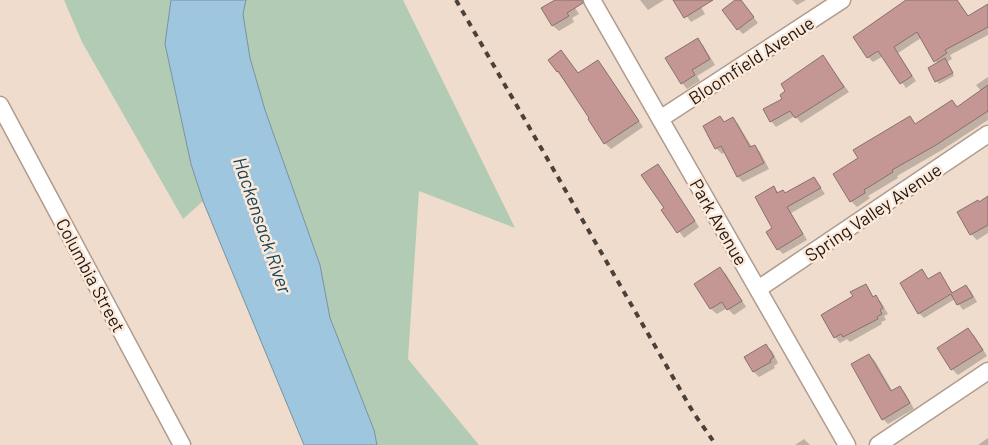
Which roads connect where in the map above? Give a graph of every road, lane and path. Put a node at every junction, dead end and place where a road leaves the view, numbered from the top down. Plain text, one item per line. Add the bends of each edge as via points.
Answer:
1 (592, 0) edge
2 (842, 0) edge
3 (0, 105) edge
4 (660, 119) junction
5 (988, 134) edge
6 (758, 290) junction
7 (988, 371) edge
8 (182, 445) edge
9 (847, 445) edge
10 (878, 445) edge

1 - 4 street, Park Avenue
2 - 4 street, Bloomfield Avenue
3 - 8 street, Columbia Street
4 - 6 street, Park Avenue
5 - 6 street, Spring Valley Avenue
6 - 9 street, Park Avenue
7 - 10 street

